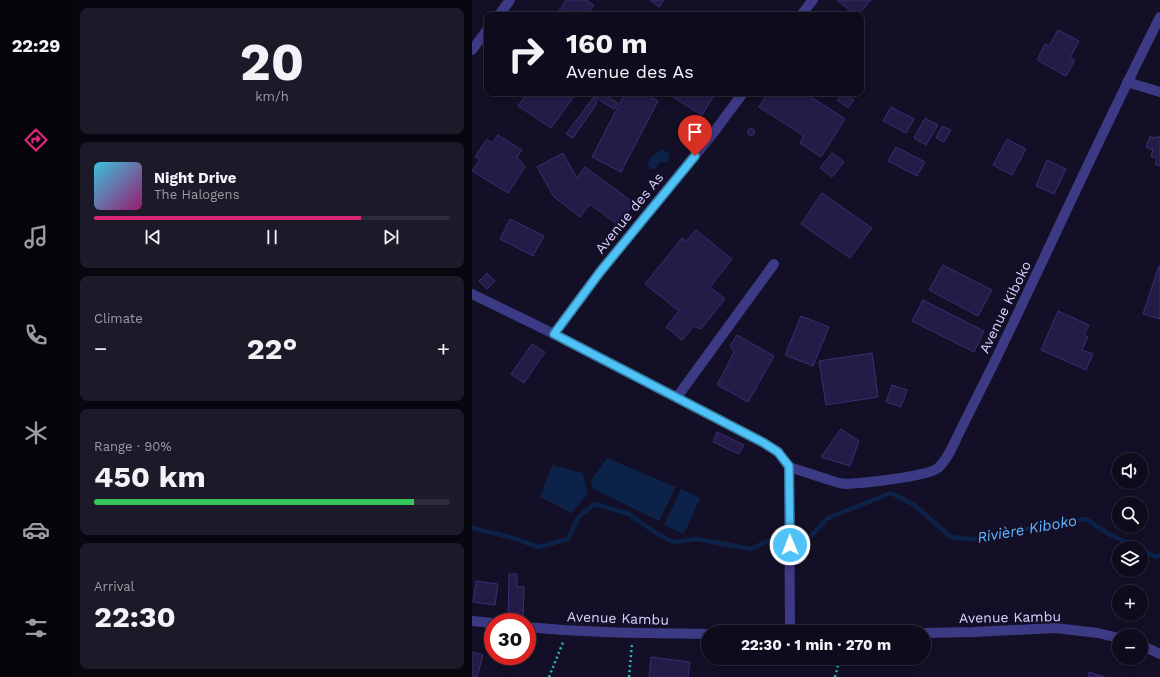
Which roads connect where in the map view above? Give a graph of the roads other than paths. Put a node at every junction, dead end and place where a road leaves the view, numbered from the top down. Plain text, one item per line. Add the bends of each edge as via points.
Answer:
1 (510, 0) edge
2 (813, 0) edge
3 (501, 12) edge
4 (803, 12) edge
5 (1160, 17) edge
6 (484, 34) edge
7 (472, 50) edge
8 (1127, 82) junction
9 (1160, 92) edge
10 (741, 96) edge
11 (774, 264) dead end
12 (472, 294) edge
13 (554, 334) junction
14 (677, 398) junction
15 (789, 466) junction
16 (472, 621) edge
17 (484, 622) edge
18 (790, 625) edge
19 (536, 628) edge
20 (931, 633) edge
21 (701, 634) edge
22 (1112, 636) edge
23 (1148, 649) edge
24 (1160, 654) edge

1 - 3 street
2 - 4 street
5 - 8 street, Avenue Kiboko
6 - 7 street
8 - 9 street
8 - 15 street, Avenue Kiboko via 1023,303 956,439 937,469 900,478 846,484
10 - 13 street, Avenue des As via 600,272
11 - 14 street
12 - 13 street
13 - 14 street
14 - 15 street via 764,443 778,452
15 - 18 street
16 - 17 street
19 - 21 street, Avenue Kambu
20 - 22 street, Avenue Kambu via 1055,628
23 - 24 street

